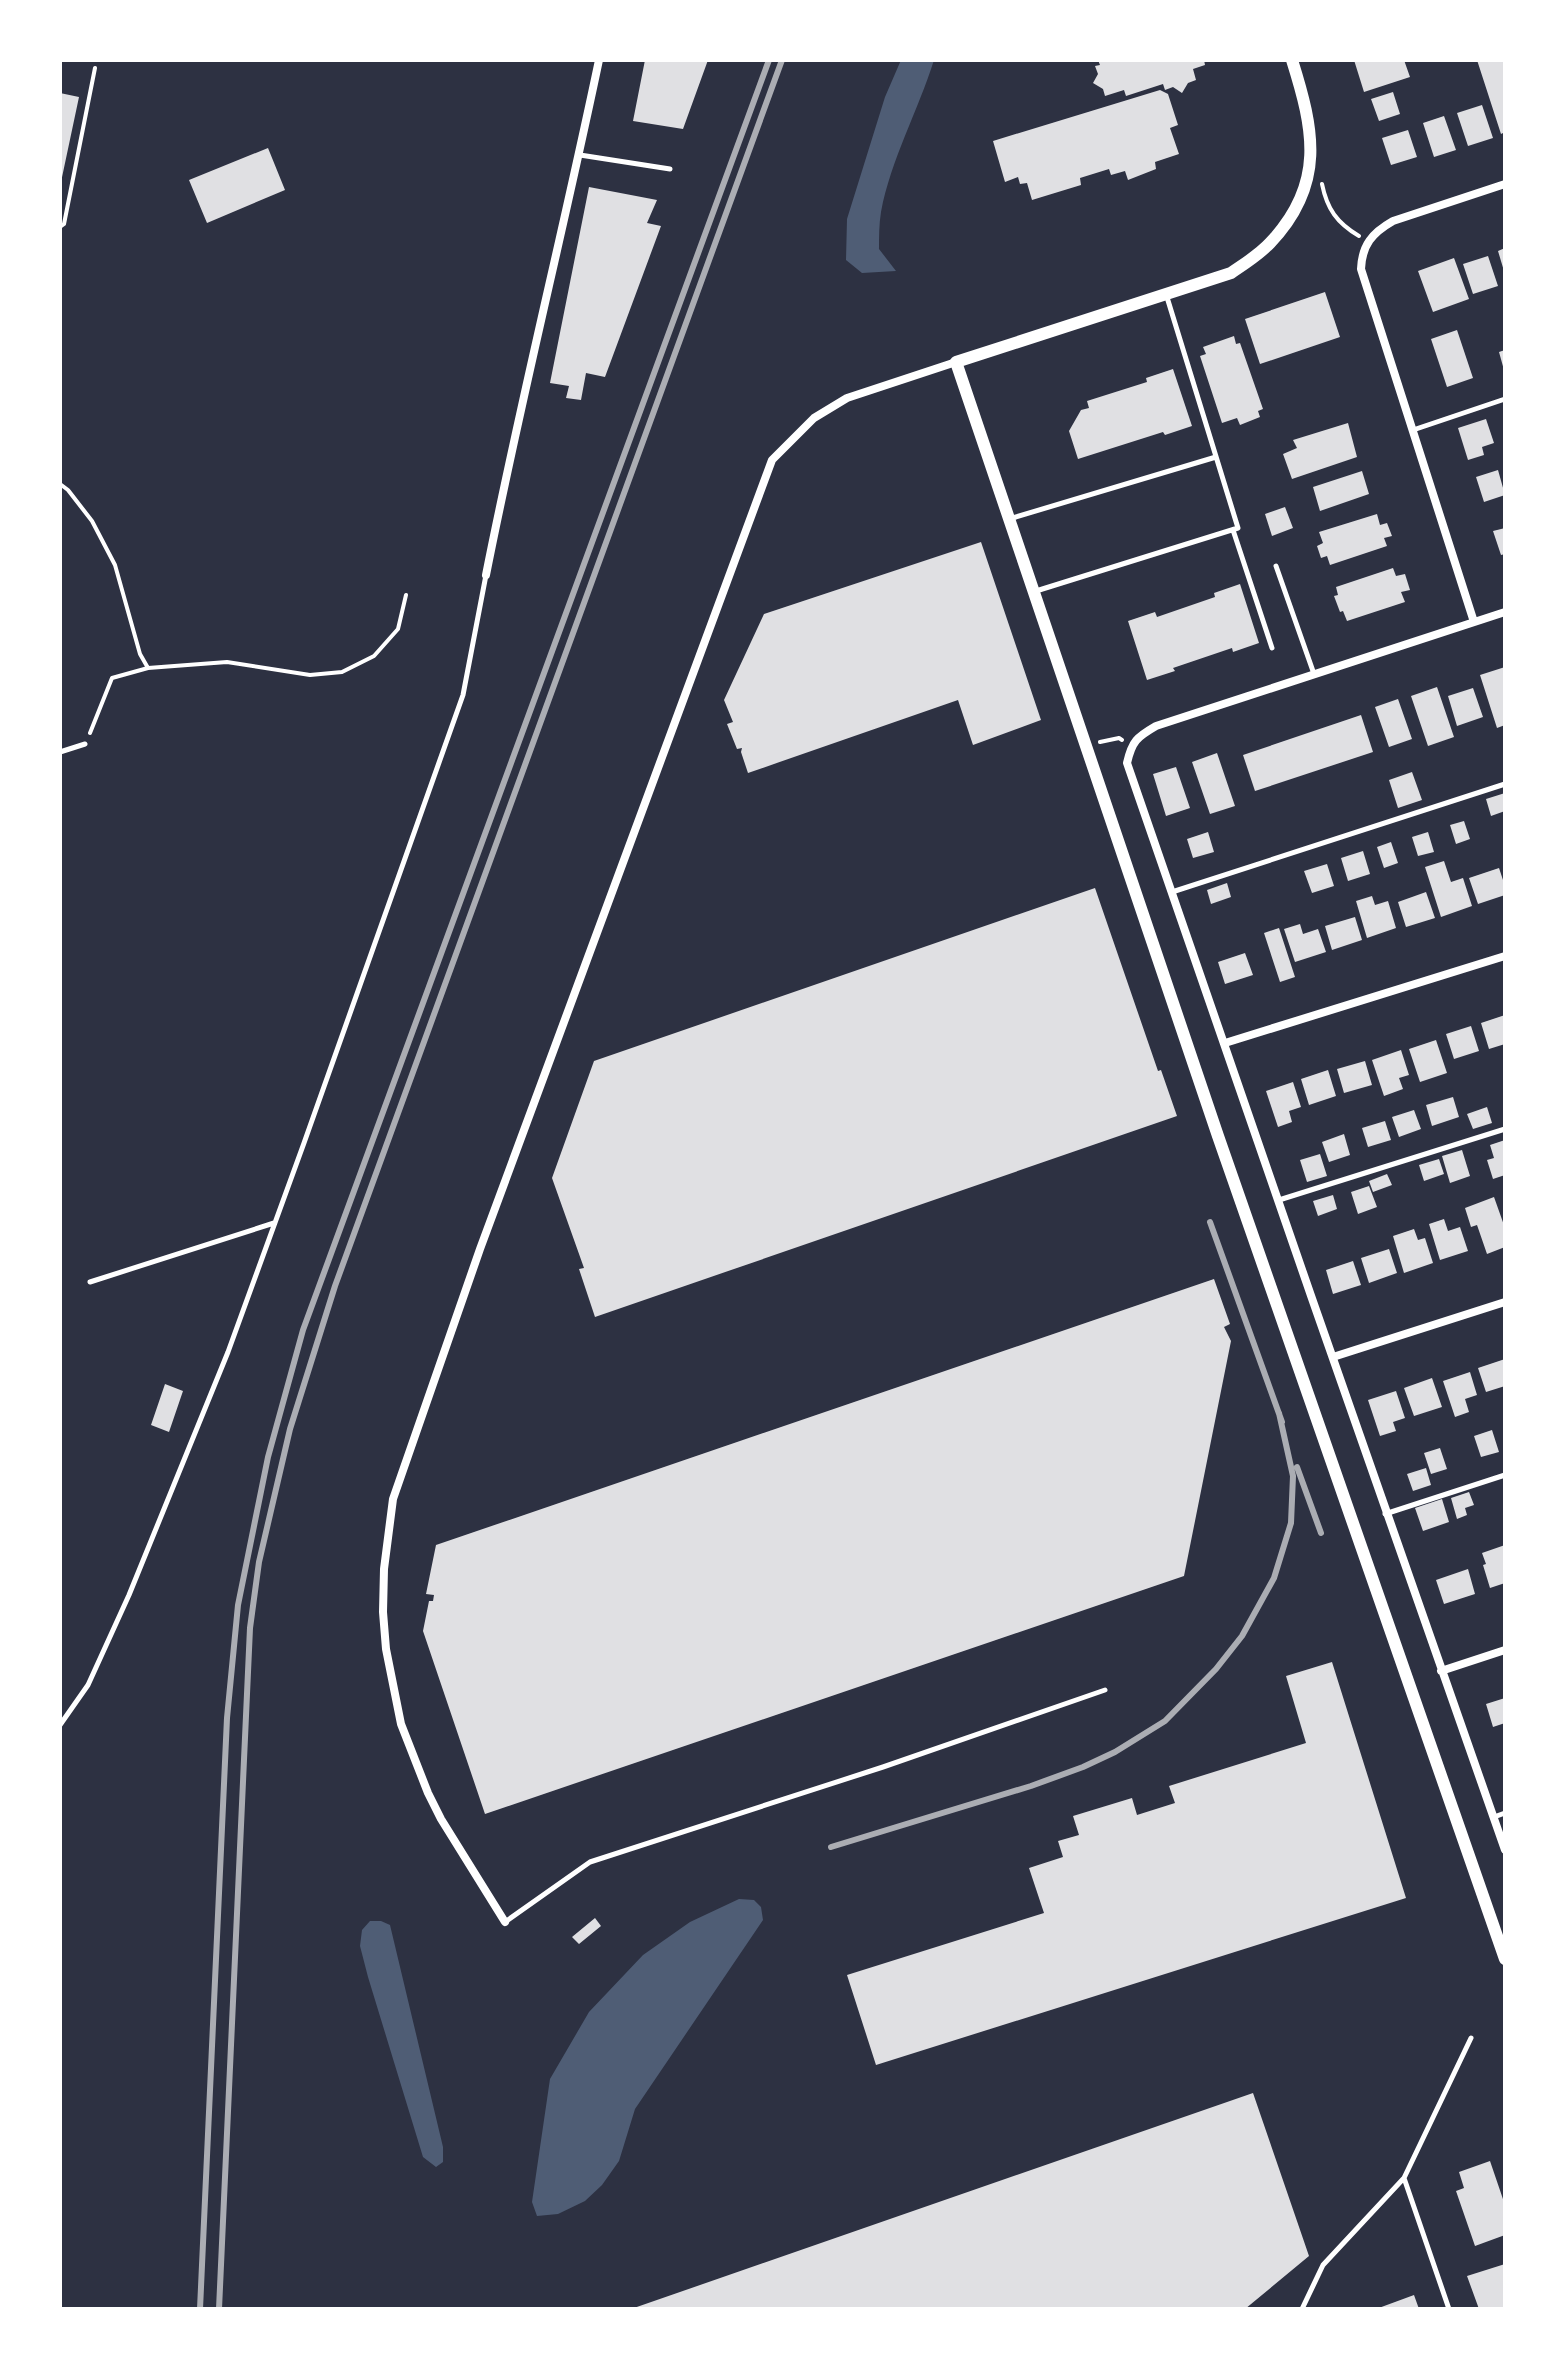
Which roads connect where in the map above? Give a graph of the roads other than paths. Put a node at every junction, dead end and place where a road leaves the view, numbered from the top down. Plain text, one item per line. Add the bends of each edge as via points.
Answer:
1 (599, 60) edge
2 (1292, 60) edge
3 (580, 155) junction
4 (670, 169) dead end
5 (1505, 184) edge
6 (1166, 294) junction
7 (956, 362) junction
8 (1505, 399) edge
9 (1412, 430) junction
10 (1216, 457) junction
11 (1008, 519) junction
12 (1233, 530) junction
13 (1276, 566) dead end
14 (486, 575) joint
15 (1035, 591) junction
16 (1505, 612) edge
17 (1474, 622) junction
18 (1272, 648) dead end
19 (1314, 675) junction
20 (85, 744) road end
21 (60, 752) edge
22 (1505, 784) edge
23 (1172, 892) junction
24 (1505, 956) edge
25 (1225, 1043) junction
26 (1505, 1129) edge
27 (1279, 1200) junction
28 (275, 1223) junction
29 (90, 1282) dead end
30 (1505, 1302) edge
31 (1333, 1357) junction
32 (1505, 1475) edge
33 (1385, 1514) junction
34 (1505, 1650) edge
35 (1441, 1671) junction
36 (1105, 1690) dead end
37 (60, 1725) edge
38 (1505, 1813) edge
39 (1493, 1817) junction
40 (1505, 1850) edge
41 (505, 1922) joint
42 (1505, 1959) edge
43 (1471, 2038) dead end
44 (1404, 2178) junction
45 (1302, 2309) edge
46 (1449, 2309) edge

1 - 3 street
2 - 6 street via 1312,139 1306,189 1293,214 1269,245 1231,273
3 - 4 lane
3 - 14 street
5 - 9 street via 1393,221 1367,241 1361,256
6 - 7 street
6 - 10 lane
7 - 11 street
7 - 41 street via 847,398 814,418 772,460 485,1234 393,1499 383,1612 401,1724 441,1819
8 - 9 lane
9 - 17 street
10 - 11 lane
10 - 12 lane via 1238,528
11 - 15 street
12 - 15 lane
12 - 18 lane
13 - 19 lane
14 - 28 lane via 463,695
15 - 42 street
16 - 17 street
17 - 19 street
19 - 23 street via 1156,726 1132,745 1127,763
20 - 21 lane
22 - 23 lane
23 - 25 street
24 - 25 street
25 - 27 street
26 - 27 lane
27 - 31 street
28 - 29 lane
28 - 37 lane via 129,1595 88,1685
30 - 31 street
31 - 33 street
32 - 33 lane
33 - 35 street
34 - 35 street
35 - 39 street
36 - 41 lane via 590,1862
38 - 39 lane
39 - 40 street
43 - 44 lane
44 - 45 lane via 1323,2265
44 - 46 lane

